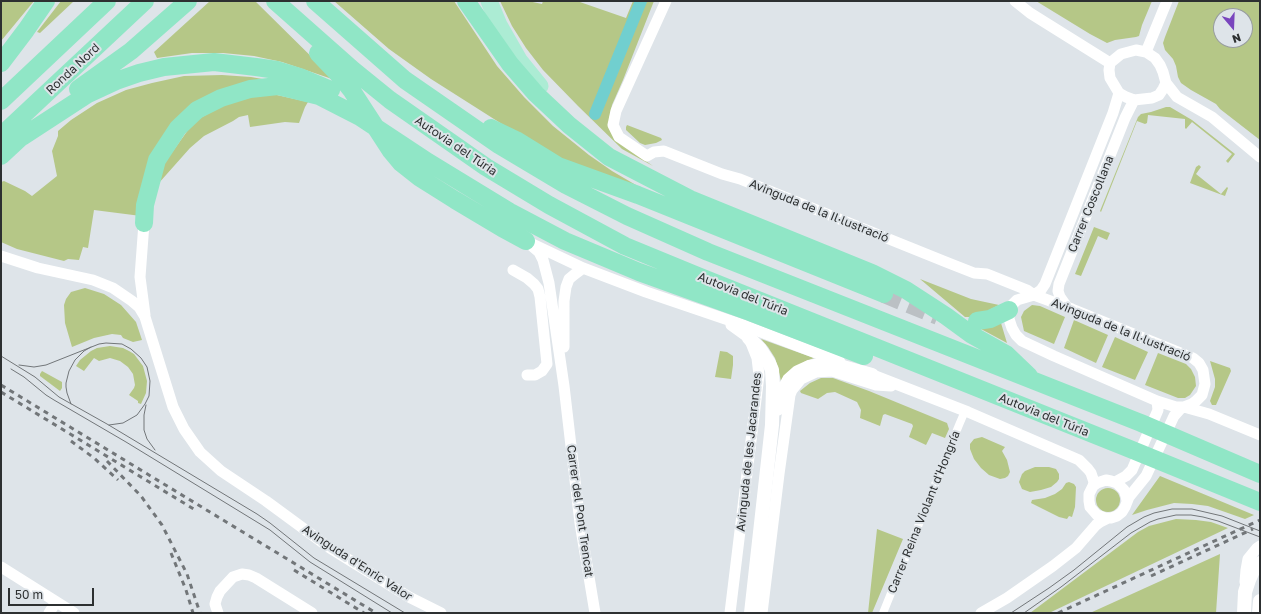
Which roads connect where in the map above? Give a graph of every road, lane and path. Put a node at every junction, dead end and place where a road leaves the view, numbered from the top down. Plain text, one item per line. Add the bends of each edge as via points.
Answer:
1 (46, 1) edge
2 (107, 1) edge
3 (145, 1) edge
4 (188, 1) edge
5 (273, 1) edge
6 (315, 1) edge
7 (466, 1) edge
8 (489, 1) edge
9 (666, 1) edge
10 (1015, 1) edge
11 (1167, 1) edge
12 (1146, 52) junction
13 (1, 63) edge
14 (1110, 63) junction
15 (1166, 83) junction
16 (1119, 93) junction
17 (1159, 95) junction
18 (1177, 97) junction
19 (1134, 100) junction
20 (1, 101) edge
21 (437, 102) junction
22 (1, 136) edge
23 (22, 138) junction
24 (398, 142) junction
25 (1, 156) edge
26 (1260, 157) edge
27 (653, 180) junction
28 (144, 223) joint
29 (526, 241) junction
30 (1, 256) edge
31 (583, 268) junction
32 (513, 270) dead end
33 (884, 294) tunnel mouth
34 (1034, 295) junction
35 (690, 306) junction
36 (1067, 307) junction
37 (1009, 310) junction
38 (145, 317) junction
39 (977, 321) dead end
40 (749, 338) junction
41 (528, 375) dead end
42 (872, 375) junction
43 (1034, 381) junction
44 (564, 386) junction
45 (900, 386) junction
46 (1202, 395) junction
47 (1157, 401) junction
48 (1183, 407) junction
49 (965, 411) junction
50 (1038, 412) junction
51 (1209, 414) junction
52 (772, 425) junction
53 (1260, 434) edge
54 (1260, 474) edge
55 (1115, 482) junction
56 (1093, 486) junction
57 (1127, 502) junction
58 (1260, 502) edge
59 (1094, 512) junction
60 (1108, 518) junction
61 (1081, 542) junction
62 (1260, 546) edge
63 (1260, 563) edge
64 (1, 567) edge
65 (1245, 592) junction
66 (1260, 601) edge
67 (56, 602) junction
68 (216, 608) edge
69 (49, 613) edge
70 (74, 613) edge
71 (312, 613) edge
72 (441, 613) edge
73 (595, 613) edge
74 (730, 613) edge
75 (751, 613) edge
76 (762, 613) edge
77 (883, 613) edge
78 (981, 613) edge
79 (1244, 613) edge
80 (1259, 613) edge

1 - 13 highway
2 - 20 highway
3 - 22 highway, Ronda Nord
4 - 23 highway via 131,51 47,111
5 - 29 highway via 284,19 340,76 401,163 420,178
5 - 50 highway, Autovia del Túria via 390,100 486,167 625,246
6 - 21 highway, Autovia del Túria via 406,80
7 - 27 highway via 510,64 536,94 609,157
8 - 27 main road via 519,60 542,88 572,118
9 - 34 street, Avinguda de la Il·lustració via 616,111 613,125 619,137 647,156 664,151 974,272 987,274
10 - 14 street
11 - 12 street
12 - 14 street via 1128,51
12 - 15 street via 1160,65
14 - 16 street via 1110,78
15 - 17 street
15 - 18 street
16 - 19 street
16 - 34 street, Carrer Coscollana via 1045,284
17 - 18 street
17 - 19 street
18 - 26 street via 1212,117
19 - 36 street, Carrer Coscollana via 1059,284 1060,297
21 - 33 highway via 516,140 558,166 638,195
21 - 43 highway, Autovia del Túria via 499,145 566,185 627,216 715,255
23 - 24 highway via 88,94 116,81 164,67 214,62 277,70 325,87 363,110
23 - 25 highway
24 - 28 highway via 360,117 319,96 278,86 250,89 221,98 197,110 178,128 156,160 145,205
24 - 50 highway via 510,212 564,241 638,272 937,384
27 - 43 highway via 690,199 872,273 906,290 972,335 1006,354
28 - 38 street via 140,277
29 - 31 street
29 - 44 street via 539,252 547,272
30 - 38 street via 38,268 93,280 113,288 135,304
31 - 35 street
31 - 44 street via 569,279 566,287
32 - 41 street via 534,284 540,297 547,364 542,371
34 - 36 street, Avinguda de la Il·lustració
34 - 37 street via 1017,300
35 - 40 street via 720,319
35 - 42 street
36 - 46 street, Avinguda de la Il·lustració via 1193,358 1199,363 1205,378
37 - 39 highway via 990,319
37 - 47 street via 1012,328 1022,341
38 - 72 street, Avinguda d'Enric Valor via 173,407 200,452 221,471 330,548 409,597
40 - 52 street, Avinguda de les Jacarandes via 766,356 772,370
40 - 74 street, Avinguda de les Jacarandes via 757,358 759,375
42 - 45 street
42 - 52 street, Avinguda de les Jacarandes via 832,364 809,367 798,372 786,385
43 - 54 highway, Autovia del Túria
44 - 73 street, Carrer del Pont Trencat via 580,523
45 - 49 street
45 - 76 street via 876,385 832,371 816,372 801,379 792,390
46 - 48 street via 1192,404
46 - 51 street, Avinguda de la Il·lustració
47 - 48 street
47 - 55 street via 1158,410 1132,470
48 - 51 street
48 - 57 street via 1174,416 1146,476 1131,493
49 - 56 street via 1079,460 1091,473
49 - 77 street, Carrer Reina Violant d'Hongría
50 - 58 highway, Autovia del Túria
51 - 53 street
52 - 75 street, Avinguda de les Jacarandes
55 - 56 street via 1106,480
55 - 57 street via 1124,490
56 - 59 street via 1089,501
57 - 60 street via 1122,512
59 - 60 street
59 - 61 street
60 - 61 street via 1100,522
61 - 78 street via 1047,570
62 - 65 street via 1248,559
63 - 65 street via 1253,571
64 - 67 street
65 - 79 street
66 - 80 street
67 - 69 street
67 - 70 street
68 - 71 street via 220,591 233,577 242,574 248,575

